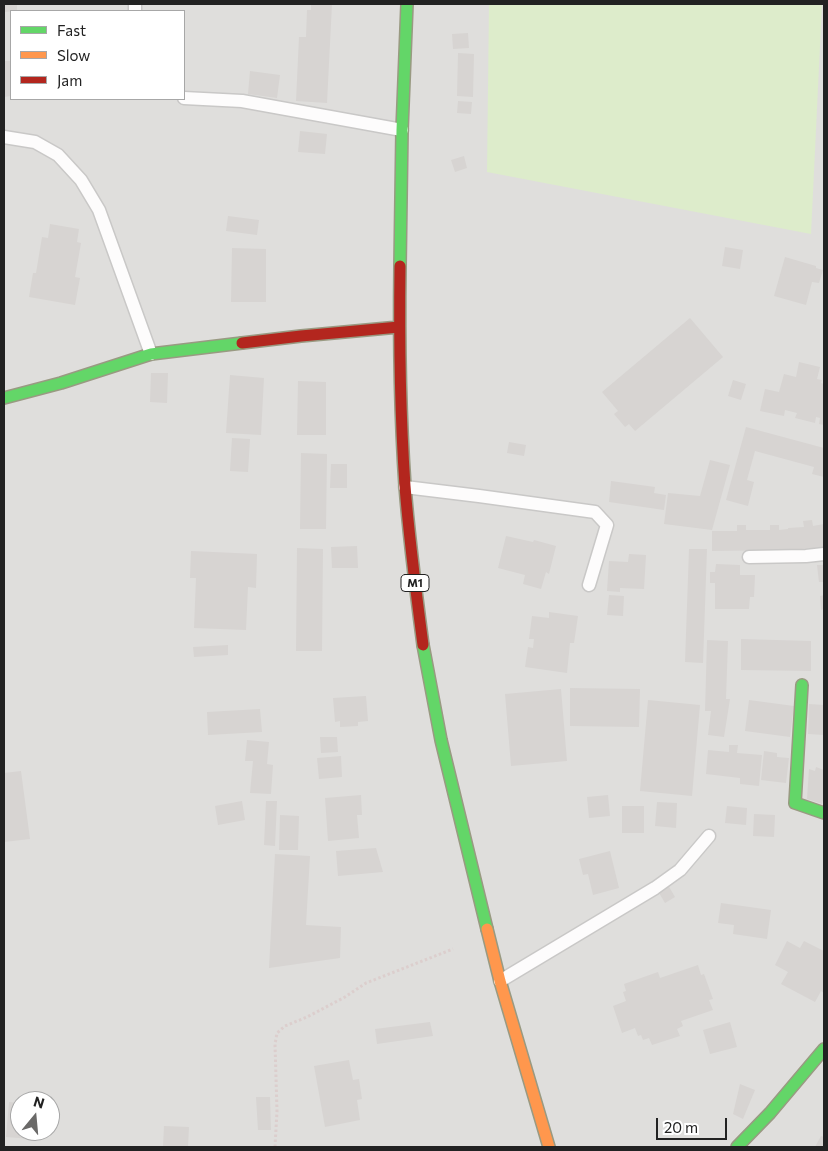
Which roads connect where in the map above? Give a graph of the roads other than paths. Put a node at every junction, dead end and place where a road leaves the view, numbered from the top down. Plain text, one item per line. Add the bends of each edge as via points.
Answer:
1 (407, 4) edge
2 (185, 98) edge
3 (402, 130) junction
4 (4, 137) edge
5 (399, 327) junction
6 (151, 354) junction
7 (4, 398) edge
8 (405, 487) junction
9 (824, 554) edge
10 (749, 557) dead end
11 (589, 585) dead end
12 (802, 685) dead end
13 (824, 813) edge
14 (709, 836) dead end
15 (500, 981) junction
16 (824, 1049) edge
17 (549, 1147) edge
18 (737, 1147) edge

1 - 3 main road, M1
2 - 3 lane via 242,101
3 - 5 main road, M1
4 - 6 lane via 35,142 58,155 81,180 100,210
5 - 6 main road
5 - 8 main road, M1
6 - 7 main road
8 - 11 lane via 595,512 607,525
8 - 15 main road, M1 via 424,650 439,731
9 - 10 lane
12 - 13 main road via 795,803
14 - 15 lane via 680,870 655,888
15 - 17 main road, M1
16 - 18 main road

